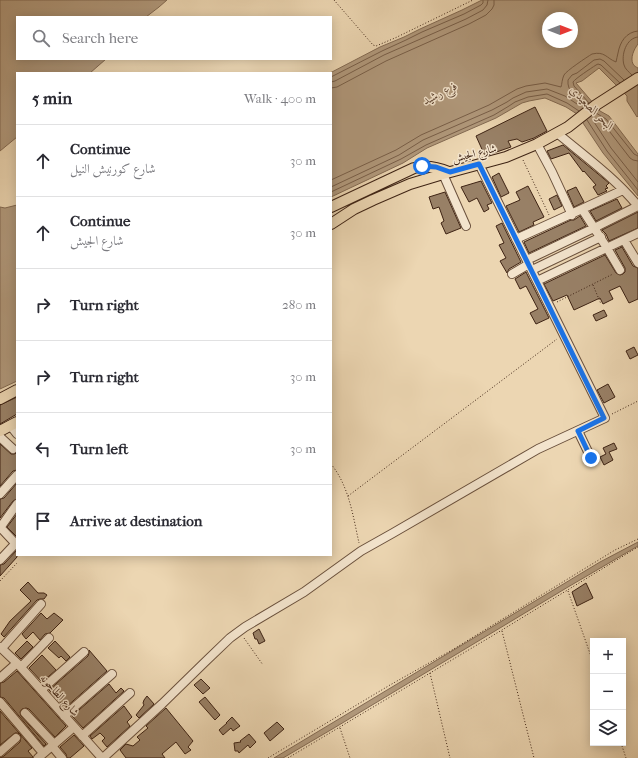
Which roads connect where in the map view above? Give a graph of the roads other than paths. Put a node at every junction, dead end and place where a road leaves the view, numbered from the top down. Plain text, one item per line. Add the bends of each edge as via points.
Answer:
1 (638, 78) edge
2 (557, 133) junction
3 (537, 144) junction
4 (479, 164) junction
5 (446, 173) junction
6 (623, 190) junction
7 (638, 206) edge
8 (332, 207) edge
9 (582, 209) junction
10 (572, 214) junction
11 (332, 223) edge
12 (466, 226) dead end
13 (594, 228) junction
14 (638, 233) edge
15 (601, 237) junction
16 (516, 239) junction
17 (624, 240) junction
18 (607, 248) junction
19 (638, 263) edge
20 (529, 265) junction
21 (620, 270) road end
22 (512, 274) dead end
23 (537, 281) junction
24 (16, 391) edge
25 (0, 399) edge
26 (14, 423) edge
27 (0, 431) edge
28 (578, 431) junction
29 (0, 437) edge
30 (13, 449) dead end
31 (591, 458) dead end
32 (16, 476) edge
33 (1, 491) edge
34 (16, 505) edge
35 (0, 527) edge
36 (16, 543) edge
37 (0, 560) edge
38 (41, 604) dead end
39 (48, 638) dead end
40 (1, 648) edge
41 (84, 652) dead end
42 (19, 665) junction
43 (112, 674) dead end
44 (0, 678) edge
45 (41, 690) junction
46 (130, 693) dead end
47 (0, 702) edge
48 (25, 712) dead end
49 (64, 716) junction
50 (74, 727) junction
51 (82, 736) junction
52 (16, 738) dead end
53 (53, 745) junction
54 (0, 752) edge
55 (41, 756) edge
56 (62, 758) edge
57 (102, 758) edge

1 - 2 main road, شارع الجيش
2 - 3 main road, شارع الجيش
2 - 6 street
3 - 4 main road, شارع الجيش
3 - 10 street
4 - 5 main road, شارع الجيش
4 - 16 street
5 - 8 main road via 429,166 407,170
5 - 11 main road, شارع الجيش via 391,191 354,209
5 - 12 street
6 - 7 street
6 - 9 street
7 - 13 street
9 - 10 street
9 - 13 street
10 - 16 street
13 - 15 street
13 - 20 street
14 - 17 street
15 - 18 street
15 - 20 street
16 - 20 street
17 - 18 street
17 - 19 street
18 - 21 street
18 - 23 street
20 - 22 street
20 - 23 street
23 - 28 street via 604,418
24 - 25 main road
26 - 27 main road
28 - 31 street
28 - 57 street via 538,449 361,551 304,592 239,631
29 - 30 street
32 - 33 street
34 - 35 street
35 - 36 street
36 - 37 street
38 - 40 street
39 - 42 street
40 - 42 street, شارع الطاحونه
41 - 45 street
42 - 44 street
42 - 45 street, شارع الطاحونه
43 - 49 street
45 - 49 street, شارع الطاحونه
46 - 51 street
47 - 55 street
48 - 53 street
49 - 50 street, شارع الطاحونه
50 - 51 street, شارع الطاحونه
50 - 53 street
51 - 57 street, شارع الطاحونه
52 - 54 street
53 - 55 street
53 - 56 street

